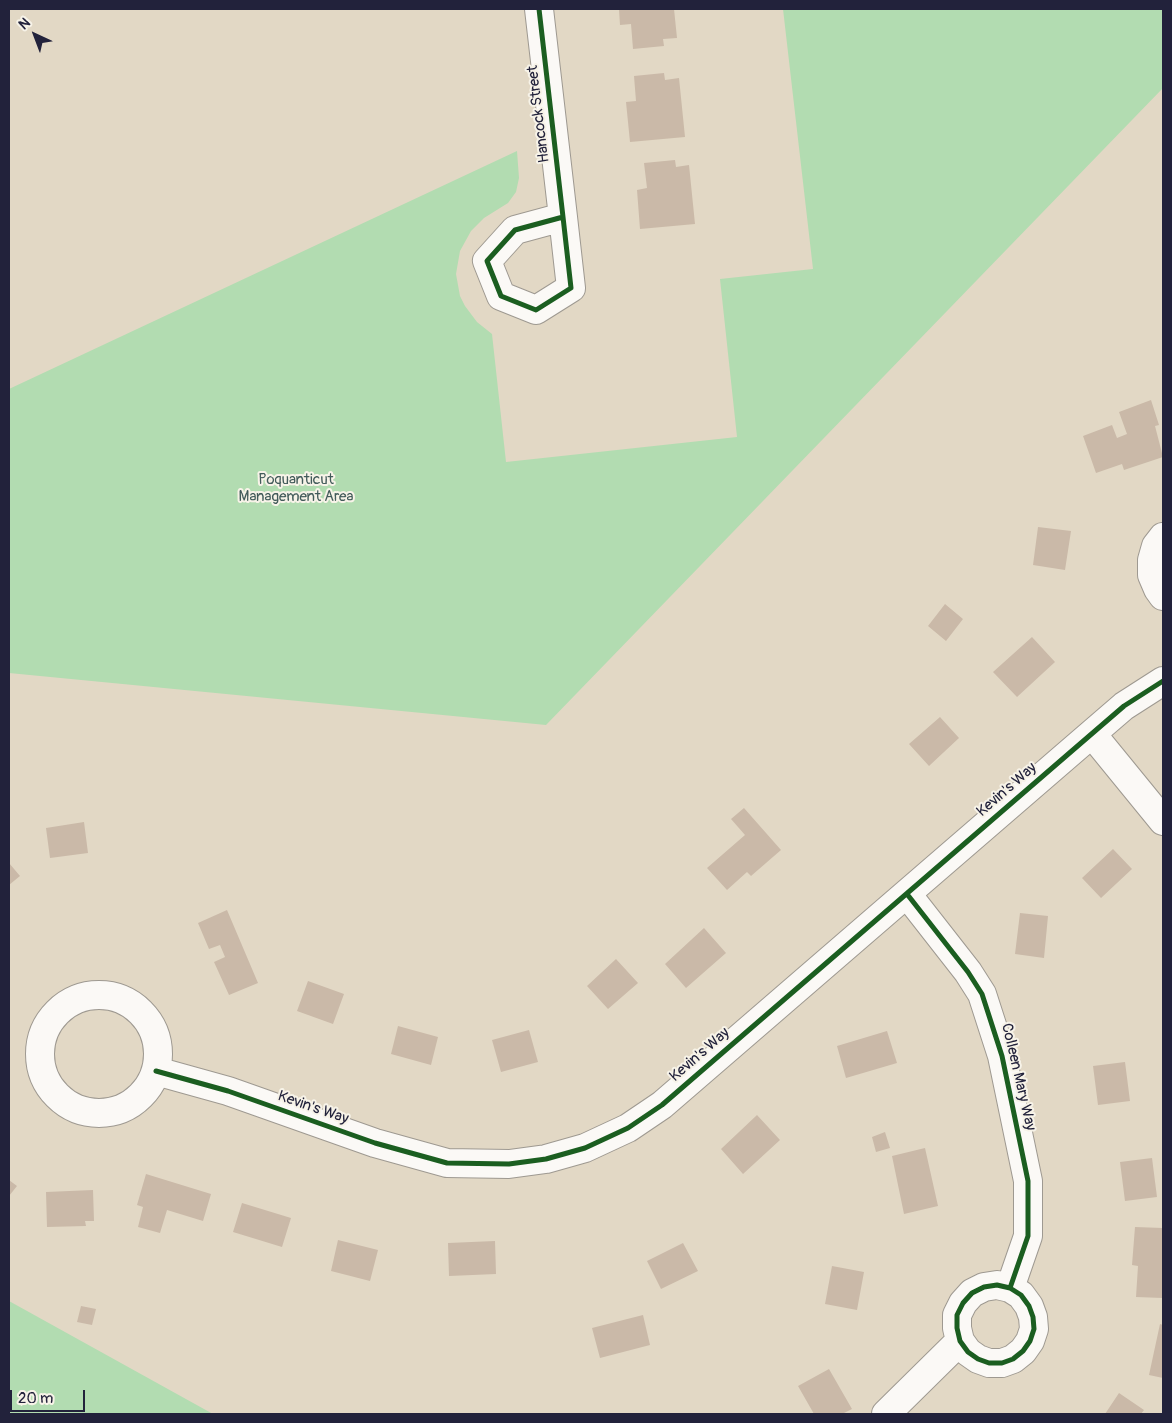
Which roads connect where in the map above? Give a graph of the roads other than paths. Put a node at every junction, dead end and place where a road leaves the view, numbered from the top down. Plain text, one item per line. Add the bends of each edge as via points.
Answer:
1 (540, 9) edge
2 (563, 217) dead end
3 (1163, 537) edge
4 (1163, 596) edge
5 (1163, 681) edge
6 (1092, 734) junction
7 (1163, 821) edge
8 (907, 894) junction
9 (156, 1071) junction
10 (1010, 1288) junction
11 (960, 1341) junction
12 (886, 1414) edge

1 - 2 street, Hancock Street
3 - 4 street via 1152,560 1152,575
5 - 6 street, Kevin's Way via 1124,706
6 - 7 street
6 - 8 street, Kevin's Way
8 - 9 street, Kevin's Way via 662,1105 628,1128 585,1148 546,1159 509,1164 447,1162 383,1146 228,1091
8 - 10 street, Colleen Mary Way via 982,994 1002,1056 1030,1204 1028,1236
9 - 9 street via 158,1051 154,1032 143,1015 128,1002 110,996 91,995 72,1001 57,1012 46,1028 40,1046 40,1065 47,1084 59,1099 76,1110 96,1114 116,1111 134,1103 148,1088
10 - 11 street via 997,1285 972,1293 958,1315
10 - 11 street via 1021,1295 1033,1317 1034,1329 1023,1351 1002,1363 989,1363 968,1352
11 - 12 street

